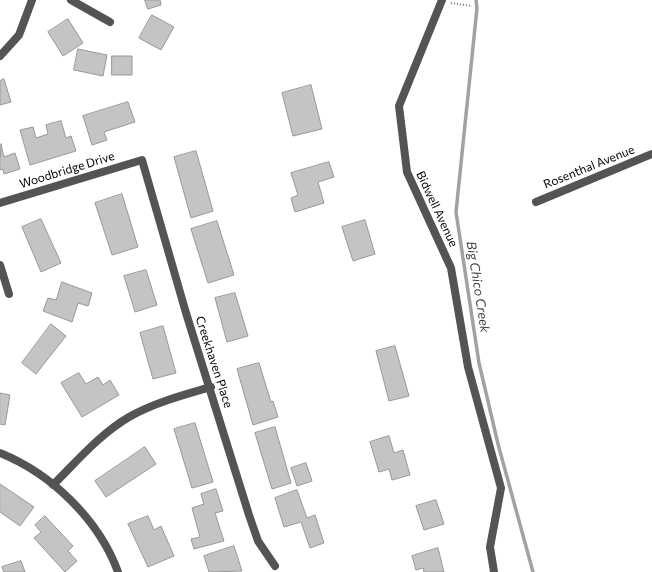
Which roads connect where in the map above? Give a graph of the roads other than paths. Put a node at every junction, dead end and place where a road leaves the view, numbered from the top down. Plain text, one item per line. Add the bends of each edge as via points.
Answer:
1 (32, 0) edge
2 (71, 0) edge
3 (442, 1) edge
4 (110, 22) dead end
5 (0, 56) edge
6 (652, 154) edge
7 (142, 160) joint
8 (536, 202) dead end
9 (0, 203) edge
10 (0, 266) edge
11 (9, 294) dead end
12 (210, 387) junction
13 (0, 453) edge
14 (53, 485) junction
15 (275, 566) dead end
16 (118, 572) edge
17 (494, 572) edge

1 - 5 street via 19,35
2 - 4 street
3 - 17 street, Bidwell Avenue via 399,106 407,172 451,268 468,367 501,488 490,547
6 - 8 street, Rosenthal Avenue
7 - 9 street, Woodbridge Drive
7 - 12 street, Creekhaven Place
10 - 11 street
12 - 14 street via 153,406 130,417 94,444
12 - 15 street, Creekhaven Place via 258,541
13 - 14 street via 33,470
14 - 16 street via 96,530 109,550

